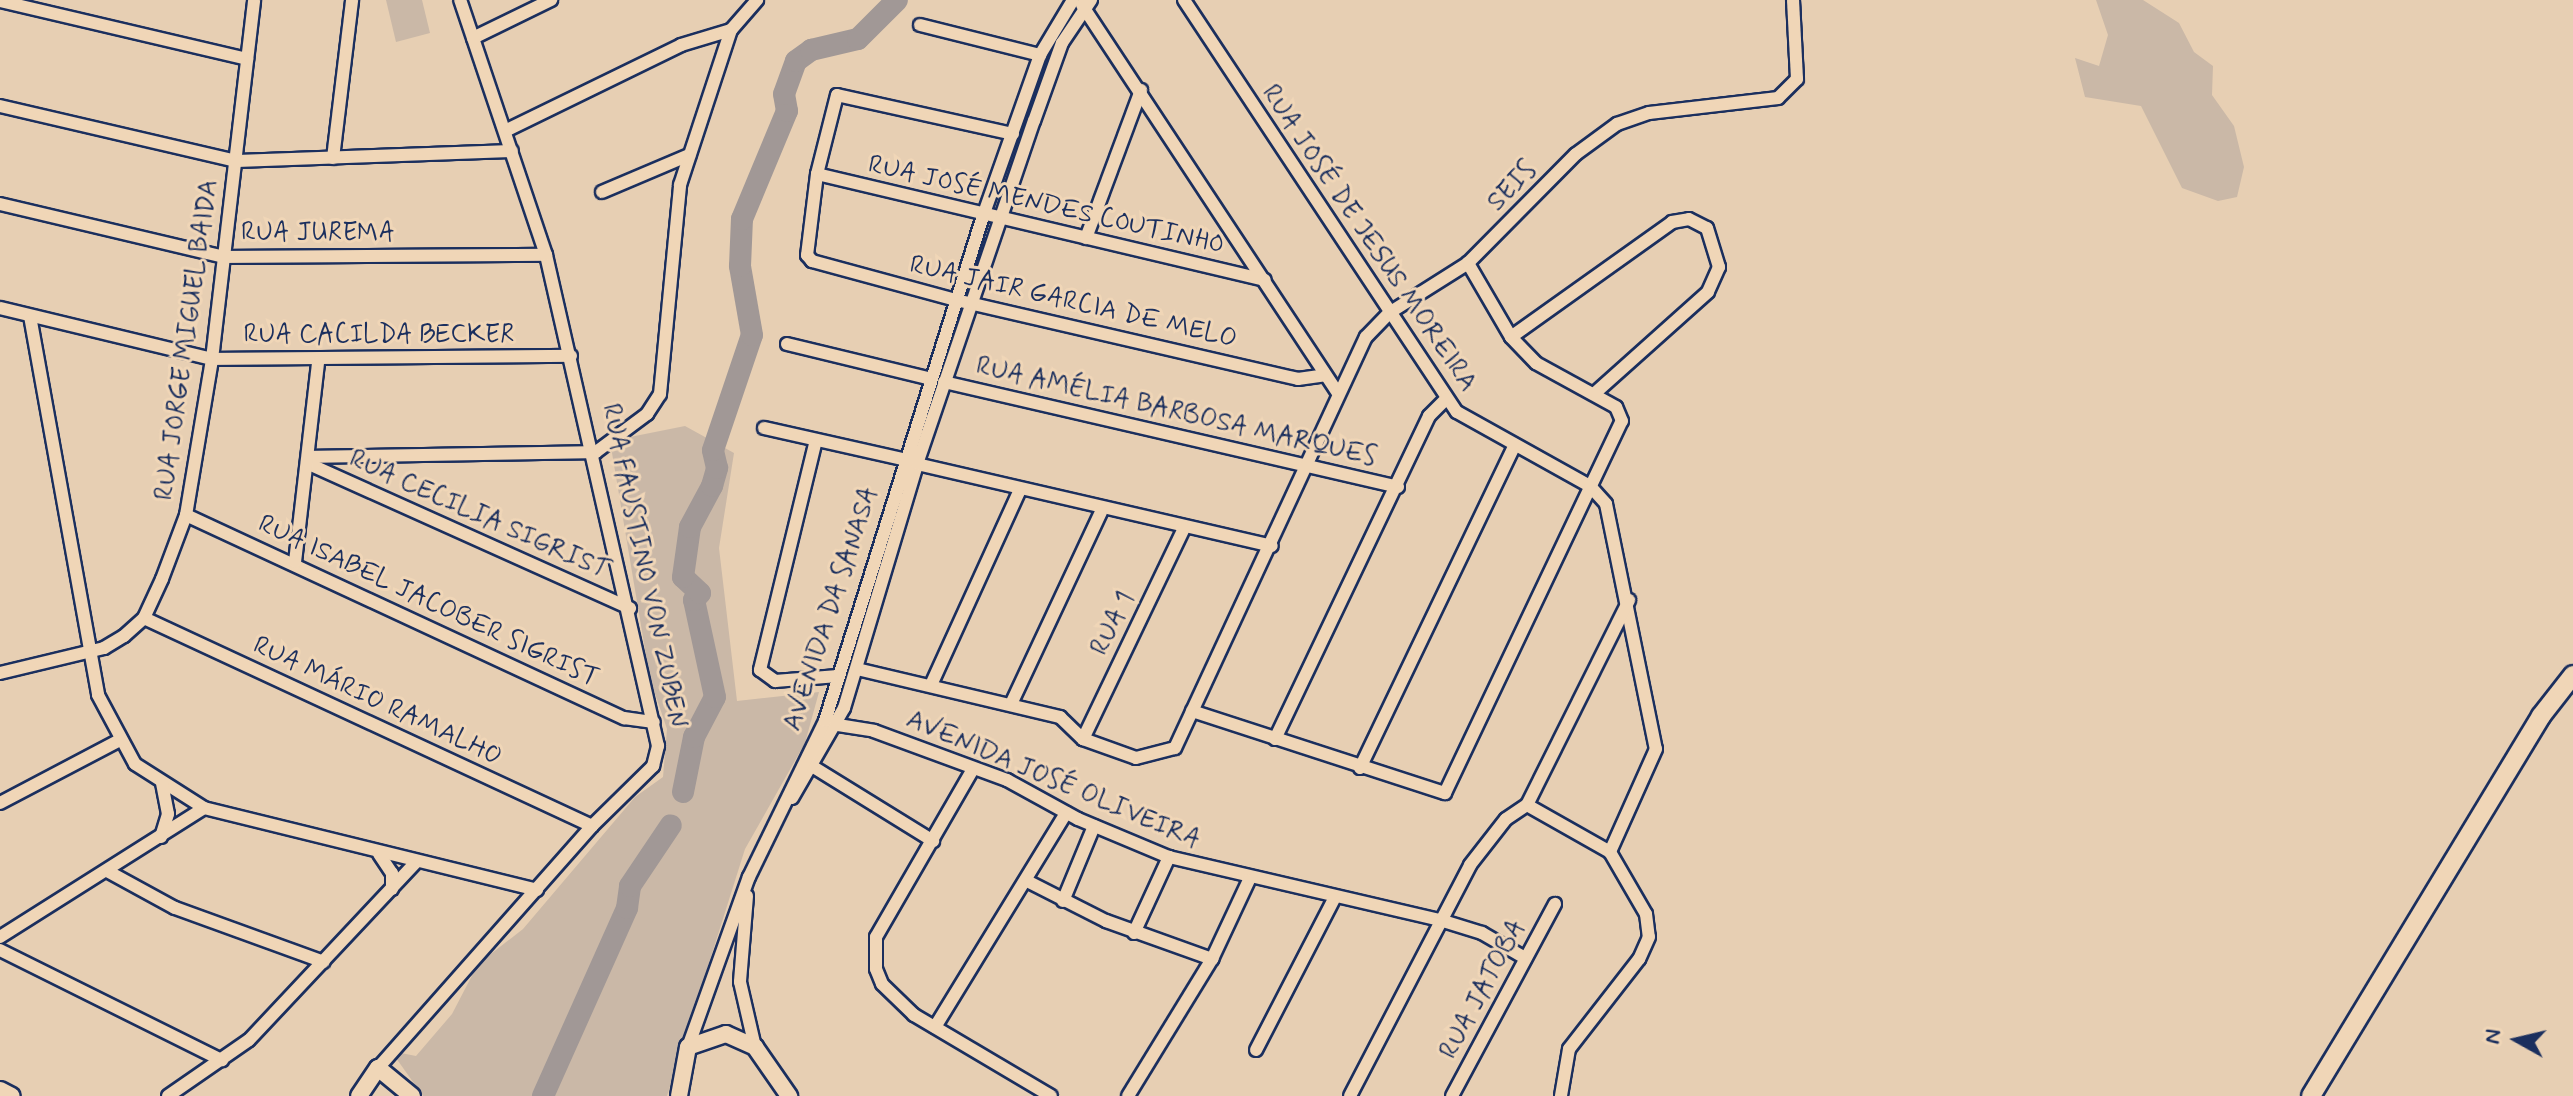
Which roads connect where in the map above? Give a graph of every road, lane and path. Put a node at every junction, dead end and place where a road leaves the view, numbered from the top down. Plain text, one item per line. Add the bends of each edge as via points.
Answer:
1 (254, 0) edge
2 (352, 0) edge
3 (460, 0) edge
4 (551, 0) edge
5 (757, 0) edge
6 (1073, 0) edge
7 (1184, 0) edge
8 (1793, 0) edge
9 (0, 1) edge
10 (1085, 3) edge
11 (920, 25) dead end
12 (731, 30) junction
13 (473, 38) junction
14 (1040, 55) junction
15 (247, 59) junction
16 (1141, 90) junction
17 (0, 106) edge
18 (505, 131) junction
19 (1013, 134) junction
20 (512, 151) junction
21 (689, 155) junction
22 (333, 158) junction
23 (236, 161) junction
24 (817, 174) junction
25 (602, 192) dead end
26 (0, 204) edge
27 (983, 216) junction
28 (1001, 221) junction
29 (1086, 238) junction
30 (546, 255) junction
31 (225, 257) junction
32 (1468, 263) junction
33 (1265, 280) junction
34 (956, 300) junction
35 (972, 302) junction
36 (0, 308) edge
37 (1389, 313) junction
38 (30, 316) junction
39 (1511, 337) junction
40 (787, 344) dead end
41 (571, 356) junction
42 (212, 359) junction
43 (318, 362) junction
44 (1325, 375) junction
45 (928, 378) junction
46 (944, 382) junction
47 (1338, 393) junction
48 (1594, 394) junction
49 (1446, 399) junction
50 (764, 428) dead end
51 (816, 440) junction
52 (1514, 446) junction
53 (596, 452) junction
54 (903, 459) junction
55 (310, 460) junction
56 (917, 464) junction
57 (1309, 467) junction
58 (1590, 486) junction
59 (1398, 487) junction
60 (1020, 490) junction
61 (1101, 512) junction
62 (186, 515) junction
63 (1184, 528) junction
64 (1272, 546) junction
65 (295, 562) junction
66 (1629, 600) junction
67 (630, 608) junction
68 (144, 618) junction
69 (88, 652) junction
70 (857, 669) junction
71 (0, 673) edge
72 (2573, 675) edge
73 (838, 676) junction
74 (931, 685) junction
75 (1012, 702) junction
76 (1192, 711) junction
77 (654, 722) junction
78 (838, 725) junction
79 (1083, 739) junction
80 (1275, 739) junction
81 (118, 741) junction
82 (815, 768) junction
83 (1360, 768) junction
84 (973, 769) junction
85 (162, 784) junction
86 (0, 803) edge
87 (1527, 805) junction
88 (204, 808) junction
89 (1066, 813) junction
90 (780, 814) junction
91 (592, 826) junction
92 (1094, 826) junction
93 (161, 837) junction
94 (933, 841) junction
95 (376, 852) junction
96 (1610, 852) junction
97 (1169, 857) junction
98 (416, 862) junction
99 (109, 872) junction
100 (749, 877) junction
101 (1249, 880) junction
102 (1027, 881) junction
103 (392, 889) junction
104 (537, 890) junction
105 (1334, 899) junction
106 (1063, 901) junction
107 (1555, 904) dead end
108 (1440, 920) junction
109 (1134, 933) junction
110 (0, 937) edge
111 (0, 950) edge
112 (720, 957) junction
113 (1525, 958) junction
114 (1212, 959) junction
115 (324, 962) junction
116 (740, 962) junction
117 (935, 1027) junction
118 (688, 1047) junction
119 (755, 1047) junction
120 (1256, 1050) dead end
121 (222, 1060) junction
122 (378, 1068) junction
123 (0, 1090) edge
124 (12, 1096) edge
125 (168, 1096) edge
126 (359, 1096) edge
127 (412, 1096) edge
128 (679, 1096) edge
129 (789, 1096) edge
130 (1051, 1096) edge
131 (1128, 1096) edge
132 (1350, 1096) edge
133 (1452, 1096) edge
134 (1561, 1096) edge
135 (2311, 1096) edge

1 - 15 street, RUA JORGE MIGUEL BAIDA
2 - 22 street
3 - 13 street, RUA FAUSTINO VON ZUBEN
4 - 13 street
5 - 12 street
6 - 14 street, AVENIDA DA SANASA
7 - 37 street, RUA JOSÉ DE JESUS MOREIRA
8 - 32 street, SEIS via 1799,31 1797,79 1778,98 1627,120 1598,137
9 - 15 street
10 - 16 street
10 - 28 street, AVENIDA DA SANASA via 1062,43
11 - 14 street
12 - 18 street via 681,45
12 - 21 street
13 - 18 street, RUA FAUSTINO VON ZUBEN
14 - 19 street, AVENIDA DA SANASA
15 - 23 street, RUA JORGE MIGUEL BAIDA
16 - 29 street
16 - 33 street
17 - 23 street
18 - 20 street, RUA FAUSTINO VON ZUBEN
19 - 24 street via 844,93 832,101
19 - 27 street, AVENIDA DA SANASA
20 - 22 street
20 - 30 street, RUA FAUSTINO VON ZUBEN
21 - 25 street
21 - 53 street via 674,224 660,394 647,414
22 - 23 street
23 - 31 street, RUA JORGE MIGUEL BAIDA
24 - 27 street, RUA JOSÉ MENDES COUTINHO
24 - 34 street, RUA JAIR GARCIA DE MELO via 805,248 812,261
26 - 31 street, RUA JUREMA
27 - 28 street, RUA JOSÉ MENDES COUTINHO
27 - 34 street, AVENIDA DA SANASA
28 - 29 street, RUA JOSÉ MENDES COUTINHO
28 - 35 street, AVENIDA DA SANASA
29 - 33 street, RUA JOSÉ MENDES COUTINHO
30 - 31 street, RUA JUREMA
30 - 41 street, RUA FAUSTINO VON ZUBEN
31 - 42 street, RUA JORGE MIGUEL BAIDA
32 - 37 street, SEIS
32 - 39 street
33 - 44 street
34 - 35 street, RUA JAIR GARCIA DE MELO
34 - 45 street, AVENIDA DA SANASA
35 - 44 street, RUA JAIR GARCIA DE MELO via 1298,379
35 - 46 street, AVENIDA DA SANASA
36 - 38 street, RUA CACILDA BECKER
37 - 47 street, SEIS via 1366,337
37 - 49 street, RUA JOSÉ DE JESUS MOREIRA
38 - 42 street, RUA CACILDA BECKER
38 - 69 street
39 - 48 street via 1536,363
39 - 48 street via 1672,222 1689,219 1707,228 1719,267 1708,292
40 - 45 street
41 - 43 street, RUA CACILDA BECKER
41 - 53 street, RUA FAUSTINO VON ZUBEN
42 - 43 street, RUA CACILDA BECKER
42 - 62 street, RUA JORGE MIGUEL BAIDA
43 - 55 street
44 - 47 street
45 - 54 street, AVENIDA DA SANASA
46 - 56 street, AVENIDA DA SANASA
46 - 57 street, RUA AMÉLIA BARBOSA MARQUES
47 - 57 street, SEIS
48 - 58 street via 1616,407 1622,421
49 - 52 street, RUA JOSÉ DE JESUS MOREIRA via 1471,424
49 - 59 street via 1429,416
50 - 51 street
51 - 54 street
51 - 73 street via 760,670 775,681
52 - 58 street, RUA JOSÉ DE JESUS MOREIRA
52 - 83 street
53 - 55 street
53 - 67 street, RUA FAUSTINO VON ZUBEN
54 - 73 street, AVENIDA DA SANASA
55 - 65 street
55 - 67 street, RUA CECILIA SIGRIST
56 - 60 street
56 - 70 street, AVENIDA DA SANASA
57 - 59 street, RUA AMÉLIA BARBOSA MARQUES
57 - 64 street, SEIS
58 - 66 street via 1616,530
58 - 83 street via 1445,793
59 - 80 street
60 - 61 street
60 - 74 street
61 - 63 street
61 - 75 street
62 - 65 street, RUA ISABEL JACOBER SIGRIST
62 - 68 street, RUA JORGE MIGUEL BAIDA
63 - 64 street
63 - 79 street, RUA 1
64 - 76 street, SEIS
65 - 77 street, RUA ISABEL JACOBER SIGRIST via 624,718
66 - 87 street
66 - 96 street via 1656,749
67 - 77 street, RUA FAUSTINO VON ZUBEN
68 - 69 street via 124,636
68 - 91 street, RUA MÁRIO RAMALHO
69 - 71 street
69 - 81 street
70 - 74 street, SEIS
70 - 78 street, AVENIDA DA SANASA
72 - 135 main road via 2541,716
73 - 90 street, AVENIDA DA SANASA via 825,721
74 - 75 street, SEIS
75 - 79 street, SEIS via 1060,717
76 - 79 street, SEIS via 1175,748 1159,757 1136,758
76 - 80 street
77 - 91 street, RUA FAUSTINO VON ZUBEN via 653,766
78 - 82 street, AVENIDA DA SANASA
78 - 84 street, AVENIDA JOSÉ OLIVEIRA via 874,731
80 - 83 street
81 - 85 street via 135,764
81 - 86 street
82 - 90 street, AVENIDA DA SANASA
82 - 94 street
84 - 89 street, AVENIDA JOSÉ OLIVEIRA
84 - 94 street
85 - 88 street
85 - 93 street via 168,814
87 - 96 street
87 - 108 street via 1509,816 1483,847
88 - 93 street
88 - 95 street
89 - 92 street, AVENIDA JOSÉ OLIVEIRA
89 - 102 street
90 - 100 street
91 - 104 street, RUA FAUSTINO VON ZUBEN
92 - 97 street, AVENIDA JOSÉ OLIVEIRA
92 - 106 street
93 - 99 street
94 - 117 street via 876,937 875,953 882,984
95 - 98 street
95 - 103 street via 392,873
96 - 134 street via 1646,914 1649,937 1639,959 1569,1049
97 - 101 street, AVENIDA JOSÉ OLIVEIRA
97 - 109 street
98 - 103 street
98 - 104 street
99 - 110 street
99 - 115 street via 175,908
100 - 112 street
100 - 116 street
101 - 105 street, AVENIDA JOSÉ OLIVEIRA
101 - 114 street
102 - 106 street
102 - 117 street
103 - 115 street
104 - 122 street, RUA FAUSTINO VON ZUBEN
105 - 108 street, AVENIDA JOSÉ OLIVEIRA
105 - 120 street
106 - 109 street
107 - 113 street, RUA JATOBA
108 - 113 street, AVENIDA JOSÉ OLIVEIRA via 1482,933
108 - 132 street
109 - 114 street
111 - 121 street
112 - 116 street
112 - 118 street
113 - 133 street, RUA JATOBA
114 - 131 street
115 - 121 street
116 - 119 street
117 - 130 street
118 - 119 street via 726,1034
118 - 128 street
119 - 129 street
121 - 125 street
122 - 126 street, RUA FAUSTINO VON ZUBEN
122 - 127 street
123 - 124 street

